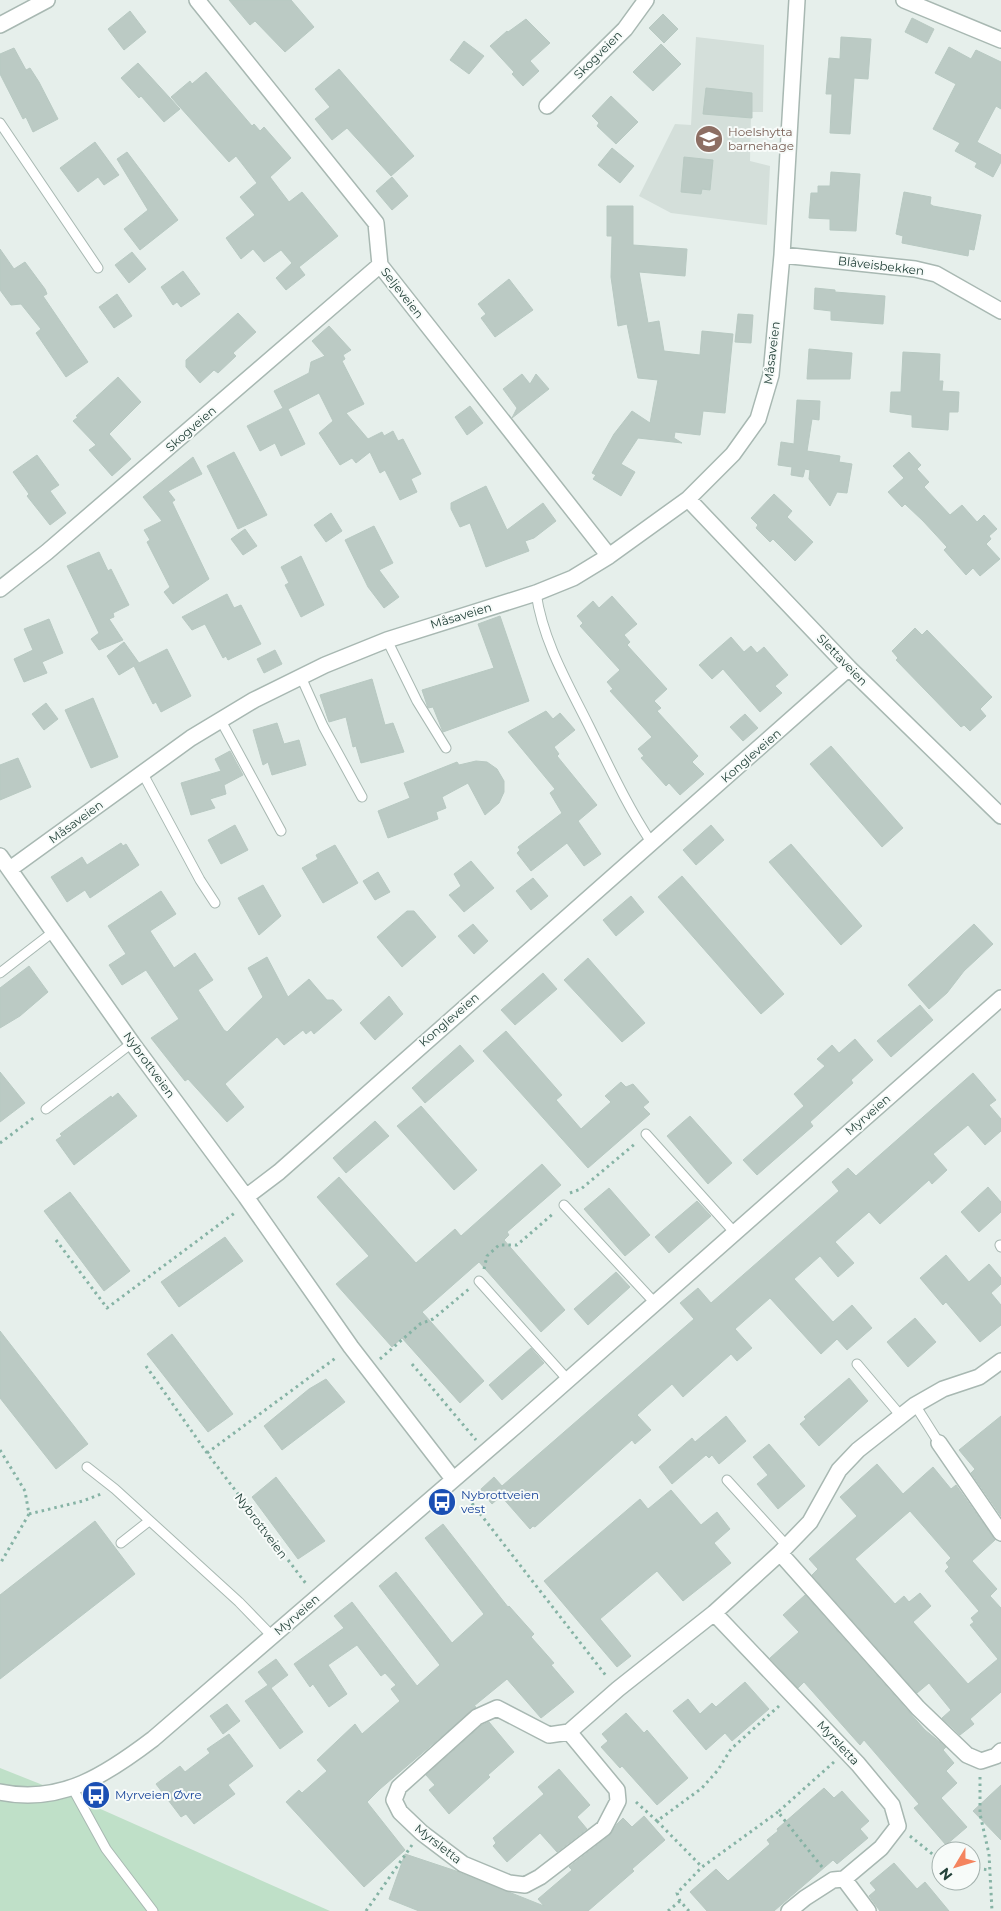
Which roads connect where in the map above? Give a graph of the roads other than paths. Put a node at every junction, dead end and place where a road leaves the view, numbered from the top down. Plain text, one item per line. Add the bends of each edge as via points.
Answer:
1 (47, 0) edge
2 (197, 0) edge
3 (646, 0) edge
4 (797, 0) edge
5 (904, 0) edge
6 (0, 25) edge
7 (1001, 40) edge
8 (547, 106) dead end
9 (0, 123) edge
10 (782, 255) junction
11 (380, 265) junction
12 (98, 268) dead end
13 (1001, 311) edge
14 (688, 499) junction
15 (609, 556) junction
16 (0, 589) edge
17 (536, 593) junction
18 (387, 640) junction
19 (850, 668) junction
20 (301, 677) junction
21 (220, 719) junction
22 (446, 748) dead end
23 (143, 774) junction
24 (362, 797) dead end
25 (1001, 816) edge
26 (281, 831) dead end
27 (651, 842) junction
28 (0, 856) edge
29 (10, 869) junction
30 (215, 903) dead end
31 (53, 932) junction
32 (0, 973) edge
33 (1001, 998) edge
34 (132, 1043) junction
35 (46, 1109) road end
36 (646, 1134) road end
37 (246, 1197) junction
38 (564, 1205) dead end
39 (735, 1233) junction
40 (479, 1281) dead end
41 (655, 1304) junction
42 (1001, 1361) edge
43 (856, 1364) dead end
44 (568, 1380) junction
45 (915, 1405) junction
46 (902, 1416) junction
47 (939, 1443) joint
48 (87, 1467) dead end
49 (453, 1478) junction
50 (727, 1480) dead end
51 (150, 1521) junction
52 (1001, 1533) edge
53 (121, 1543) dead end
54 (784, 1550) junction
55 (714, 1613) junction
56 (272, 1636) junction
57 (569, 1732) junction
58 (1001, 1752) edge
59 (73, 1789) junction
60 (0, 1792) edge
61 (839, 1879) junction
62 (153, 1911) edge
63 (790, 1911) edge
64 (868, 1911) edge

1 - 6 street
2 - 11 street, Seljeveien via 376,223
3 - 8 street, Skogveien via 625,29
4 - 10 street, Måsaveien
5 - 7 street
9 - 12 lane
10 - 13 street, Blåveisbekken via 915,268 936,274
10 - 14 street, Måsaveien via 771,376 758,419 733,454
11 - 15 street, Seljeveien
11 - 16 street, Skogveien
14 - 15 street, Måsaveien
14 - 19 street, Slettaveien
15 - 17 street, Måsaveien via 573,578
17 - 18 street, Måsaveien
17 - 27 lane via 546,635 621,793
18 - 20 street, Måsaveien
18 - 22 lane via 417,701
19 - 25 street, Slettaveien
19 - 27 street, Kongleveien
20 - 21 street, Måsaveien
20 - 24 lane
21 - 23 street, Måsaveien
21 - 26 lane
23 - 29 street, Måsaveien
23 - 30 lane
27 - 37 street, Kongleveien via 279,1172
28 - 29 street, Nybrottveien
29 - 31 street, Nybrottveien
31 - 32 lane
31 - 34 street, Nybrottveien
33 - 39 street, Myrveien
34 - 35 lane
34 - 37 street, Nybrottveien
36 - 39 lane
37 - 49 street, Nybrottveien via 351,1347
38 - 41 lane
39 - 41 street, Myrveien
40 - 44 lane
41 - 44 street, Myrveien
42 - 45 street via 978,1377 943,1389
43 - 46 lane
44 - 49 street, Myrveien
45 - 46 street
45 - 47 lane
46 - 54 street via 858,1450 839,1470 810,1522
47 - 52 street
48 - 51 lane
49 - 56 street, Myrveien
50 - 54 lane
51 - 53 lane
51 - 56 lane
54 - 55 street
54 - 58 street via 918,1708 967,1755 981,1761
55 - 57 street
55 - 61 street, Myrsletta via 846,1751 892,1805 898,1826 881,1848
56 - 59 street, Myrveien via 135,1752 100,1776
57 - 57 street, Myrsletta via 549,1735 497,1708 478,1717 399,1787 394,1800 400,1812 422,1833 463,1864 509,1883 525,1885 540,1878 604,1828 618,1801 617,1790
59 - 60 street, Myrveien via 37,1795
59 - 62 lane via 106,1849
61 - 63 street via 805,1898
61 - 64 street

